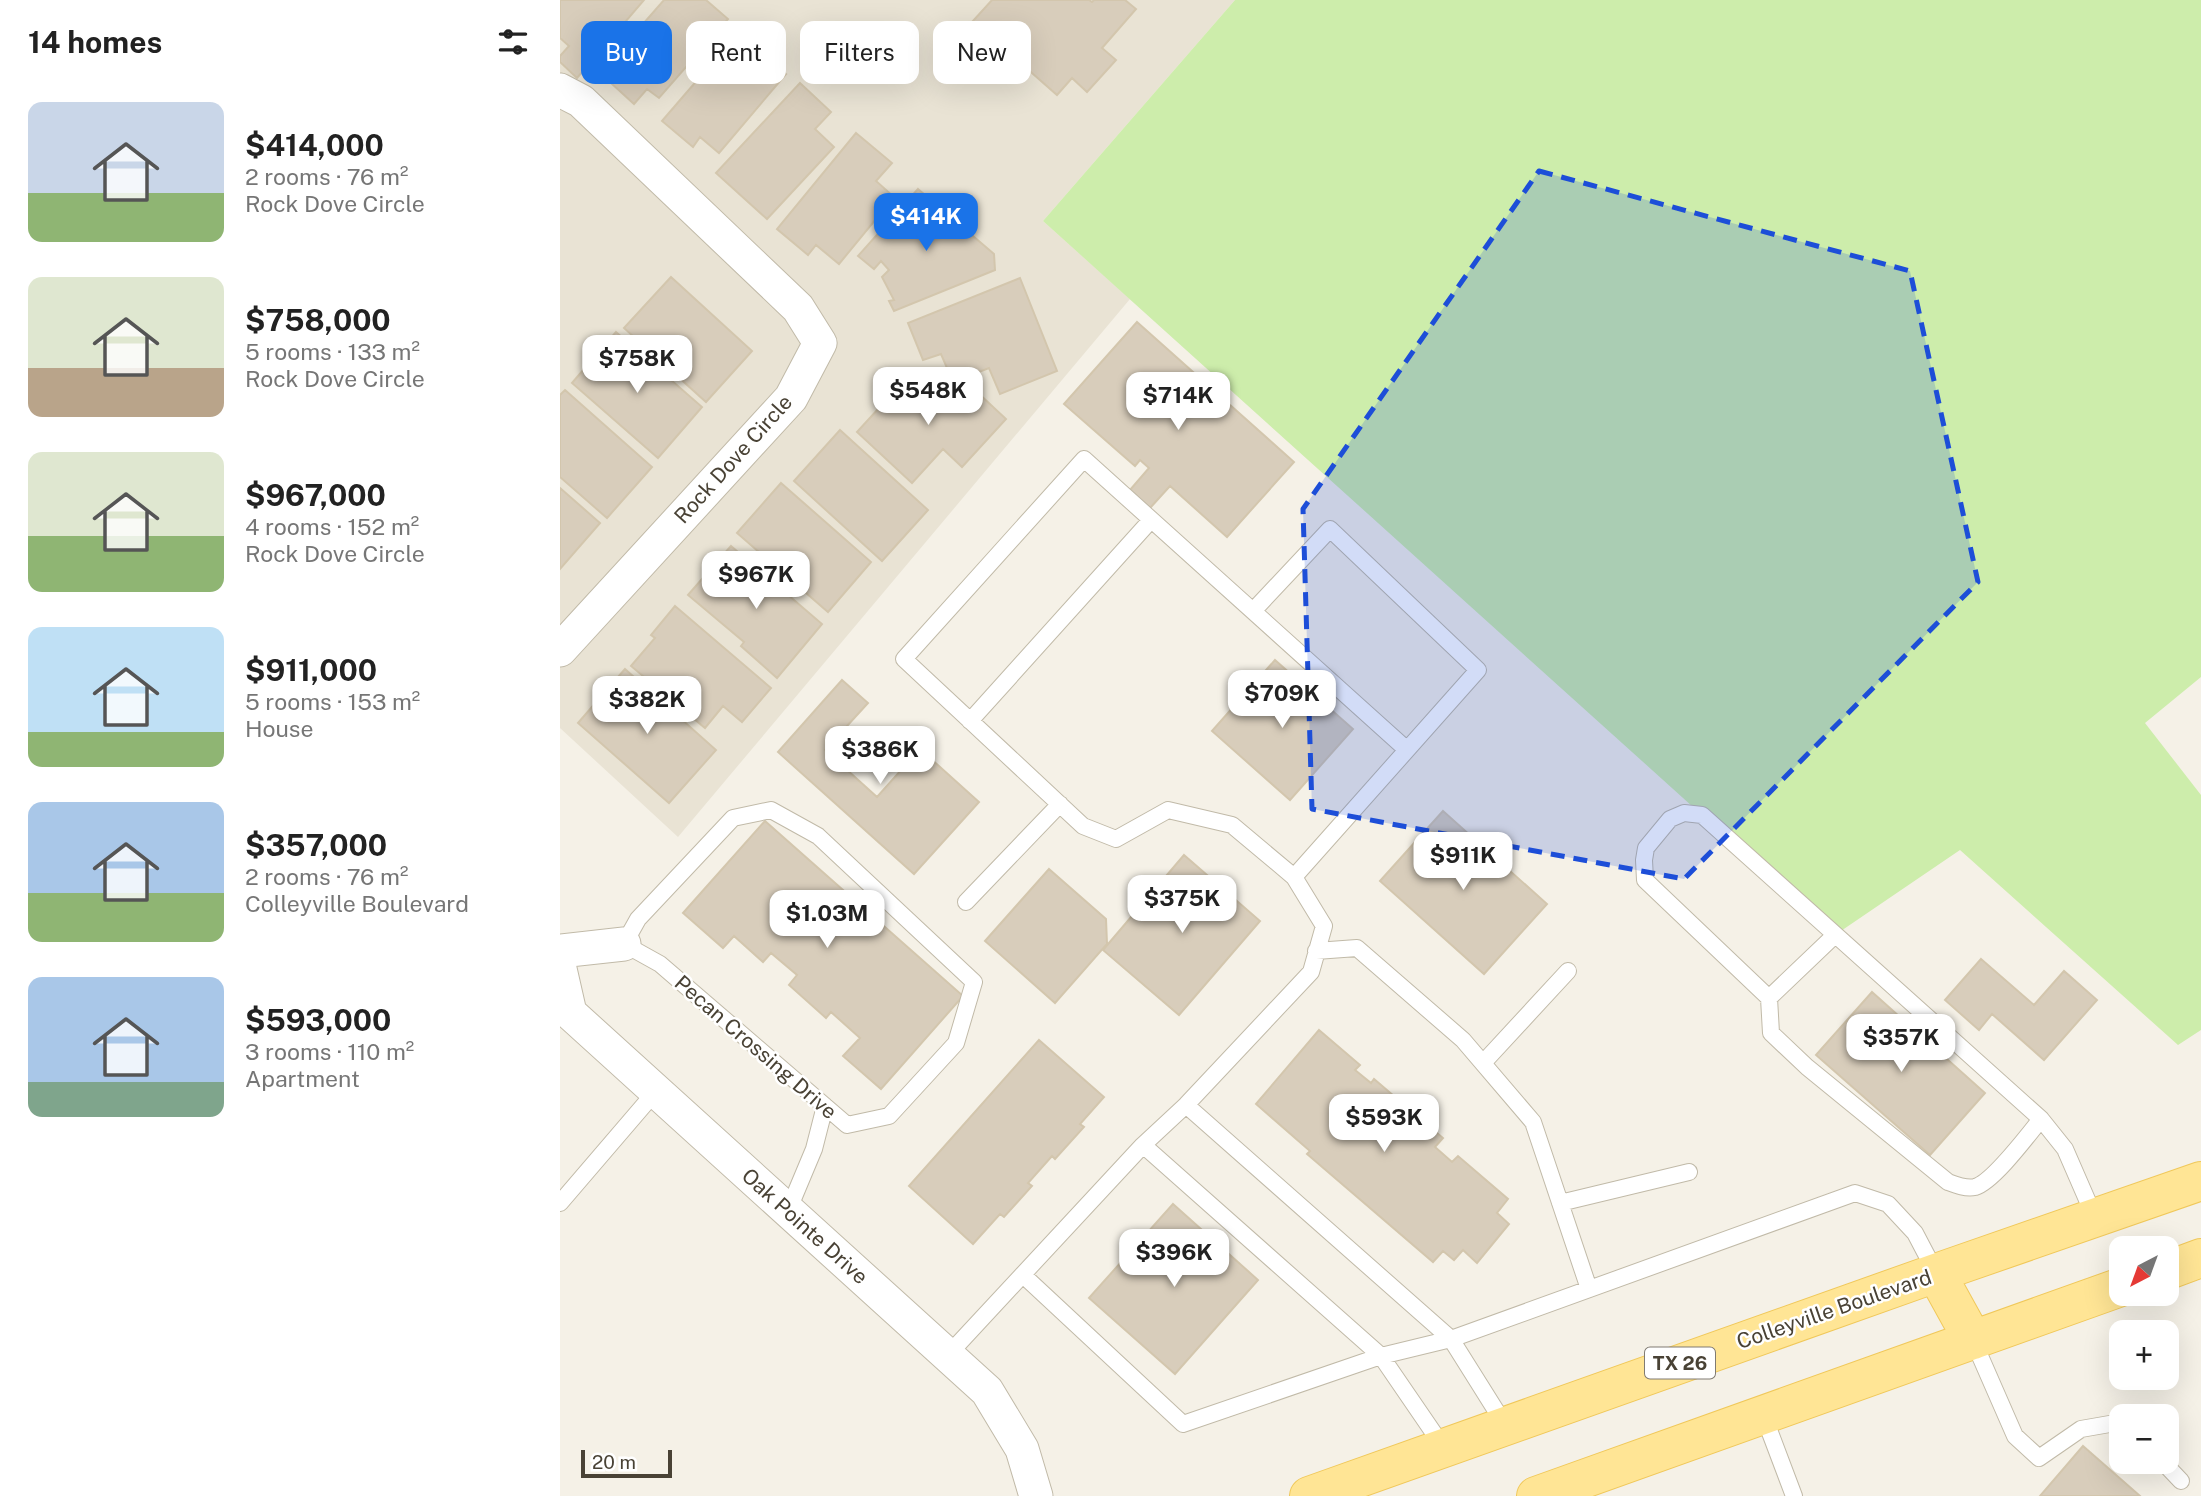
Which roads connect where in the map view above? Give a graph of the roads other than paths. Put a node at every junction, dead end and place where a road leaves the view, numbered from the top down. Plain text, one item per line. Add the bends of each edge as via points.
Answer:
1 (560, 90) edge
2 (1151, 520) junction
3 (1253, 611) junction
4 (560, 650) edge
5 (970, 721) junction
6 (1406, 749) junction
7 (1060, 804) junction
8 (1294, 877) junction
9 (966, 902) dead end
10 (1835, 935) junction
11 (624, 944) junction
12 (560, 951) edge
13 (1316, 951) junction
14 (560, 969) edge
15 (1568, 971) dead end
16 (1769, 998) junction
17 (1483, 1063) junction
18 (656, 1091) junction
19 (1186, 1105) junction
20 (825, 1106) junction
21 (2041, 1119) junction
22 (1143, 1145) junction
23 (1689, 1172) dead end
24 (2201, 1181) edge
25 (560, 1203) edge
26 (1560, 1203) junction
27 (788, 1211) junction
28 (2095, 1218) junction
29 (2201, 1258) edge
30 (2179, 1266) edge
31 (1936, 1273) junction
32 (1024, 1276) junction
33 (1589, 1289) junction
34 (2109, 1291) edge
35 (1451, 1339) junction
36 (1973, 1340) junction
37 (947, 1356) junction
38 (1381, 1356) junction
39 (1763, 1414) junction
40 (2109, 1424) edge
41 (1505, 1425) junction
42 (1444, 1448) junction
43 (2174, 1474) edge
44 (2181, 1481) dead end
45 (1541, 1495) edge
46 (1036, 1496) edge
47 (1309, 1496) edge
48 (1794, 1496) edge

1 - 4 street, Rock Dove Circle via 581,101 799,307 820,344 790,398
2 - 3 lane
2 - 5 lane
2 - 5 lane via 1084,459 930,629 904,659
3 - 6 lane
3 - 6 lane via 1329,529 1478,670
5 - 7 lane
6 - 8 lane
7 - 8 lane via 1083,826 1116,839 1168,810 1232,825
7 - 9 lane
8 - 13 lane via 1324,926
10 - 16 lane
10 - 16 lane via 1702,815 1684,813 1670,818 1646,848 1645,880
10 - 21 lane
11 - 12 street
11 - 20 lane, Pecan Crossing Drive via 660,964
11 - 20 lane, Pecan Crossing Drive via 638,919 733,818 771,810 818,836 974,982 956,1043 889,1115 847,1125
13 - 17 lane via 1357,948 1463,1040
13 - 19 lane via 1311,972
14 - 18 street, Oak Pointe Drive via 570,1013
15 - 17 lane
16 - 21 lane via 1772,1033 1948,1182 1973,1187 1988,1180
17 - 26 lane via 1533,1122
18 - 25 lane
18 - 27 street, Oak Pointe Drive
19 - 22 lane
19 - 35 lane
20 - 27 lane via 814,1149
21 - 28 lane via 2065,1149
22 - 32 lane
22 - 38 lane
23 - 26 lane
24 - 28 main road, Colleyville Boulevard / TX 26
26 - 33 lane
27 - 37 street, Oak Pointe Drive
28 - 31 main road, Colleyville Boulevard / TX 26
29 - 30 main road
31 - 33 lane via 1915,1233 1888,1204 1855,1193
31 - 36 main road
31 - 41 main road, Colleyville Boulevard / TX 26
32 - 37 lane
32 - 38 lane via 1183,1424
33 - 35 lane
34 - 36 main road
35 - 38 lane
35 - 41 lane
36 - 39 main road
36 - 40 lane via 2015,1436 2039,1458 2081,1429
37 - 46 street, Oak Pointe Drive via 987,1391 1023,1449
38 - 42 lane
39 - 45 main road
39 - 48 lane
41 - 42 main road, Colleyville Boulevard / TX 26
42 - 47 main road, Colleyville Boulevard / TX 26
43 - 44 lane

